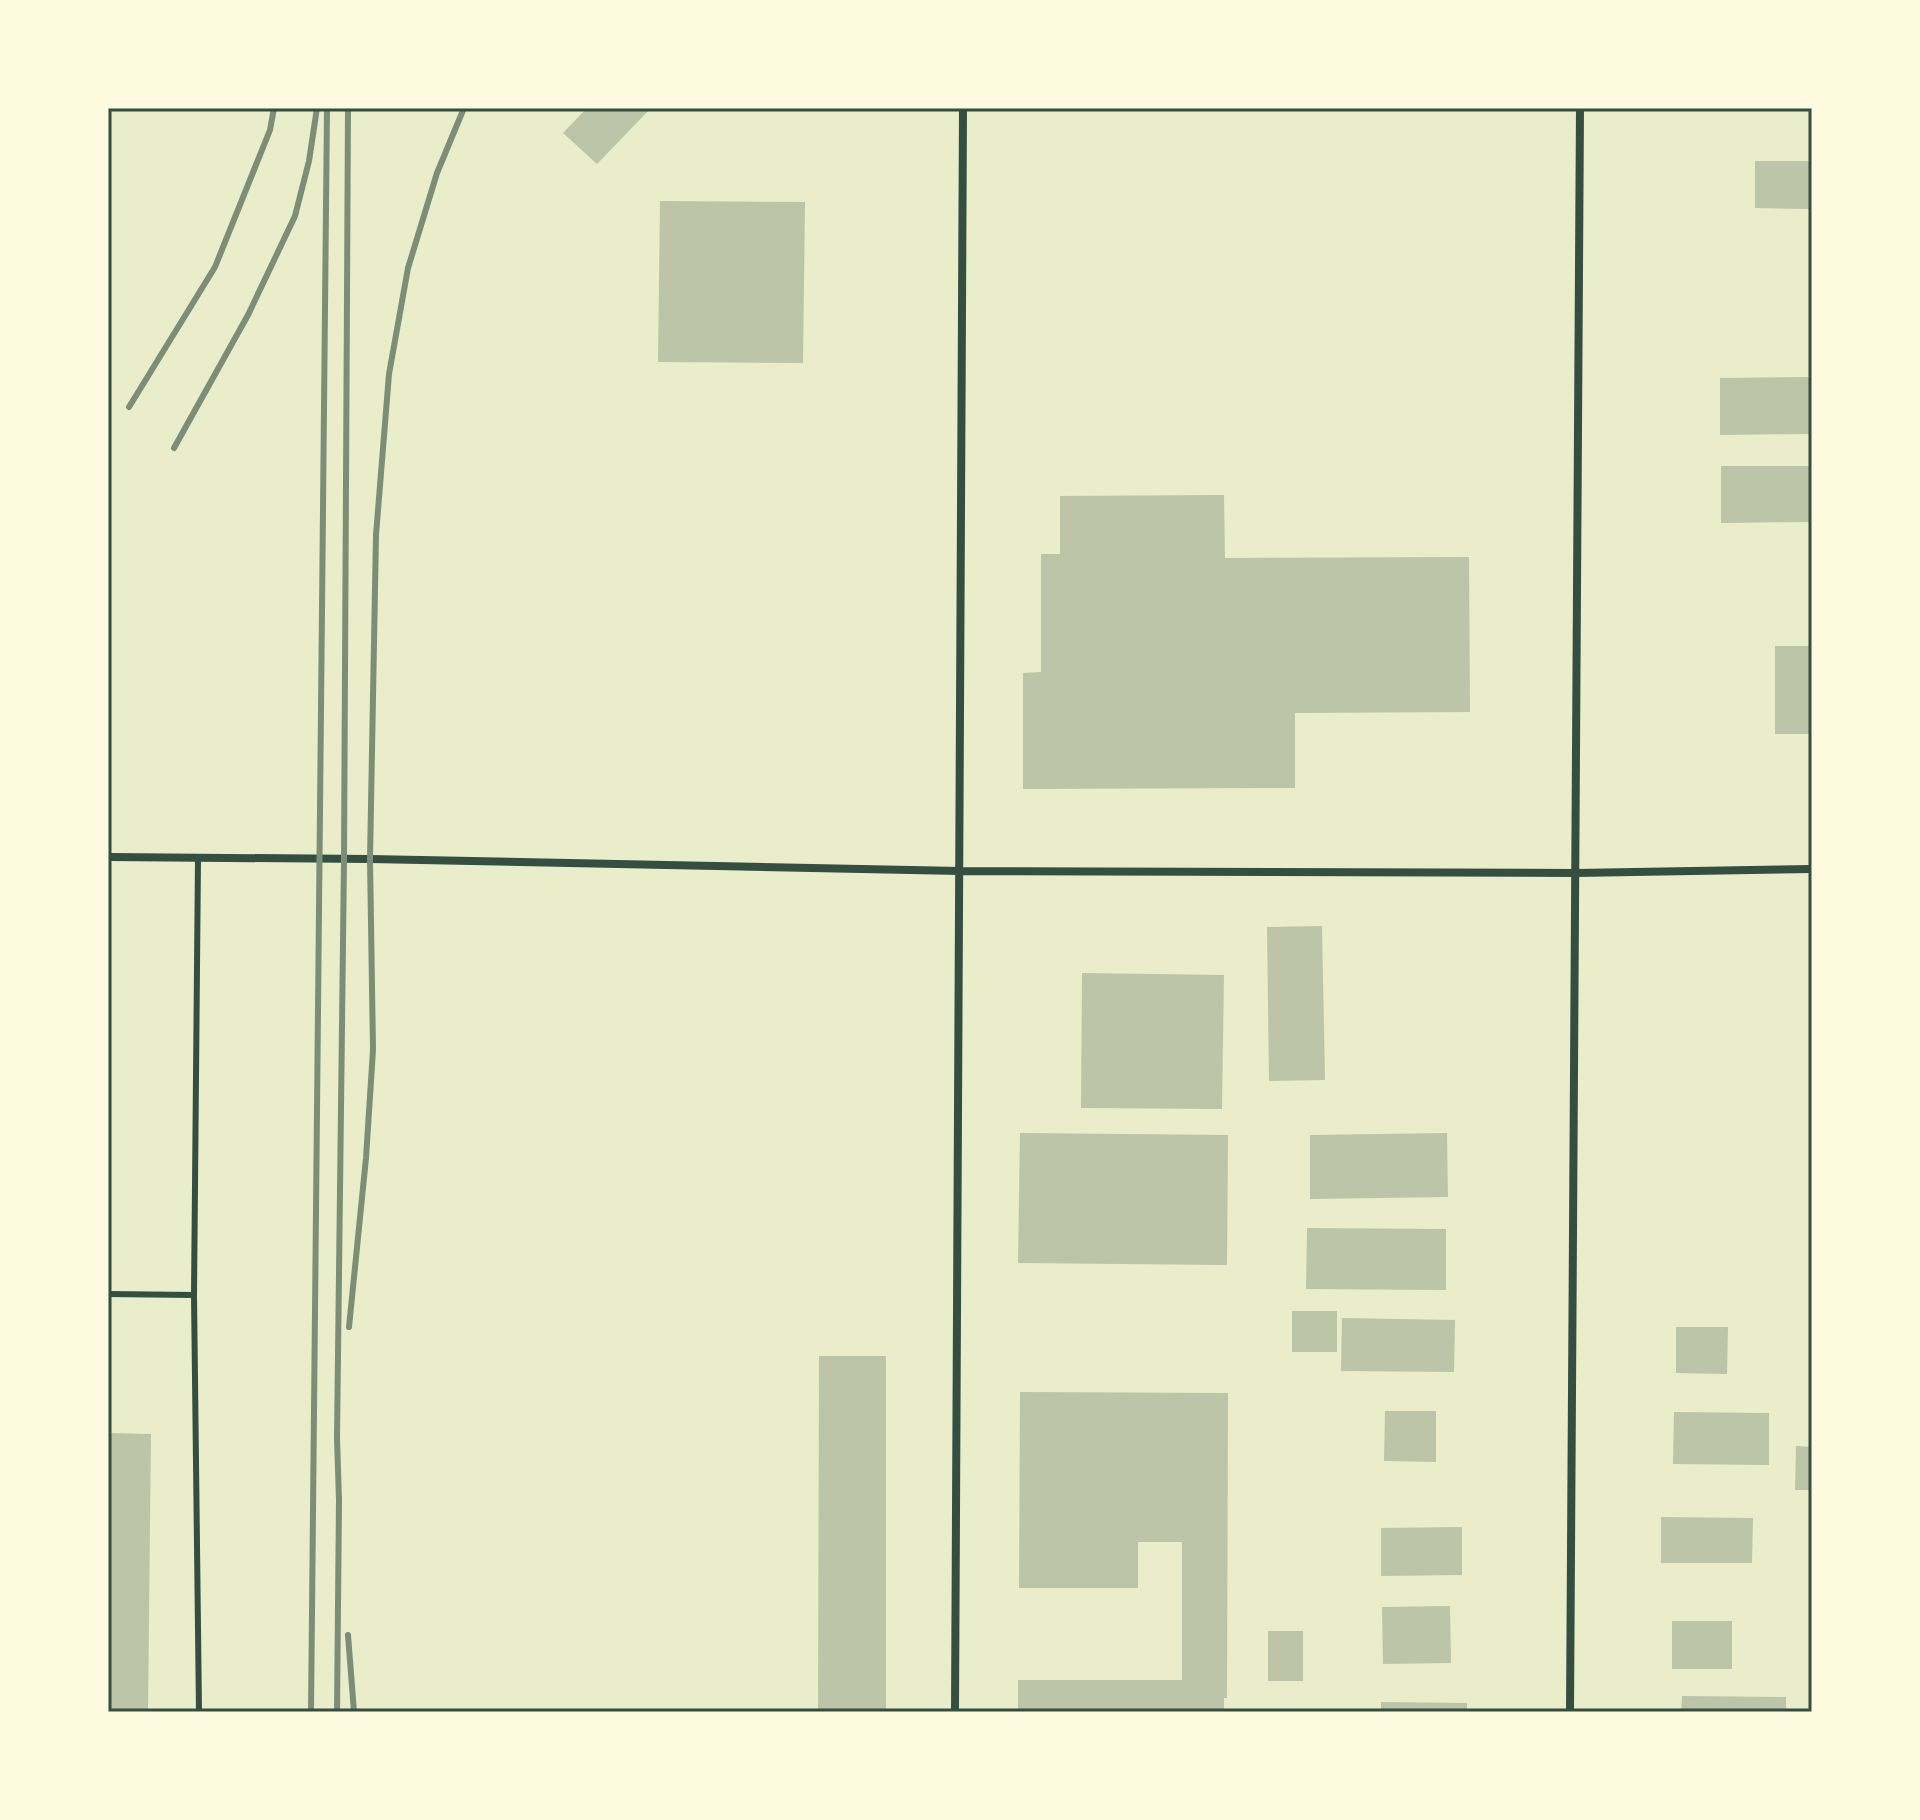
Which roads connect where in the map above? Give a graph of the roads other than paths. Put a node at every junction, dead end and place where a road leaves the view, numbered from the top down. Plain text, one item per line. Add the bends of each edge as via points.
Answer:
1 (963, 108) edge
2 (1580, 108) edge
3 (108, 857) edge
4 (198, 858) junction
5 (1812, 869) edge
6 (960, 871) junction
7 (1576, 873) junction
8 (108, 1294) edge
9 (194, 1295) junction
10 (199, 1712) edge
11 (955, 1712) edge
12 (1570, 1712) edge

1 - 6 street
2 - 7 street
3 - 4 street
4 - 6 street
4 - 9 lane
5 - 7 street
6 - 7 street
6 - 11 street
7 - 12 street
8 - 9 lane
9 - 10 lane

